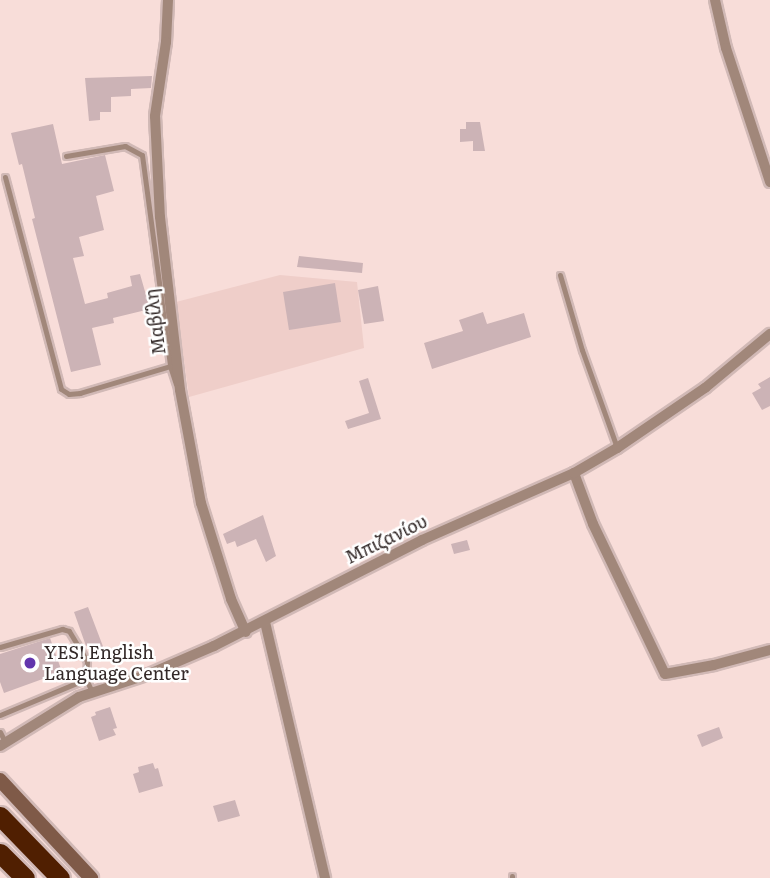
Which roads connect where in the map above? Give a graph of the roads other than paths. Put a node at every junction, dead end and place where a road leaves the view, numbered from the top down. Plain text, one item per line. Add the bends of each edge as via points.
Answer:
1 (168, 0) edge
2 (715, 0) edge
3 (66, 156) dead end
4 (5, 177) dead end
5 (770, 182) edge
6 (560, 275) dead end
7 (770, 334) edge
8 (170, 366) junction
9 (180, 390) junction
10 (617, 448) junction
11 (574, 473) junction
12 (265, 622) junction
13 (246, 632) junction
14 (0, 647) edge
15 (770, 650) edge
16 (86, 679) junction
17 (92, 692) junction
18 (0, 715) edge
19 (2, 740) edge
20 (0, 780) edge
21 (0, 816) edge
22 (0, 852) edge
23 (25, 878) edge
24 (60, 878) edge
25 (91, 878) edge
26 (326, 878) edge

1 - 9 street, Μαβίλη via 155,116 160,217
2 - 5 street
3 - 8 lane via 125,146 142,155
4 - 8 lane via 61,389 80,393
6 - 10 lane
7 - 10 street, Μπιζανίου via 705,388
8 - 9 lane
9 - 13 street, Μαβίλη via 201,503
10 - 11 street, Μπιζανίου
11 - 12 street, Μπιζανίου via 422,540
11 - 15 street via 593,524 664,674
12 - 13 street, Μπιζανίου
12 - 26 street
13 - 17 street, Μπιζανίου via 149,674
14 - 16 lane via 62,629 69,631 87,662
16 - 17 lane
16 - 18 lane
17 - 19 street, Μπιζανίου
20 - 25 street
21 - 24 highway
22 - 23 highway

